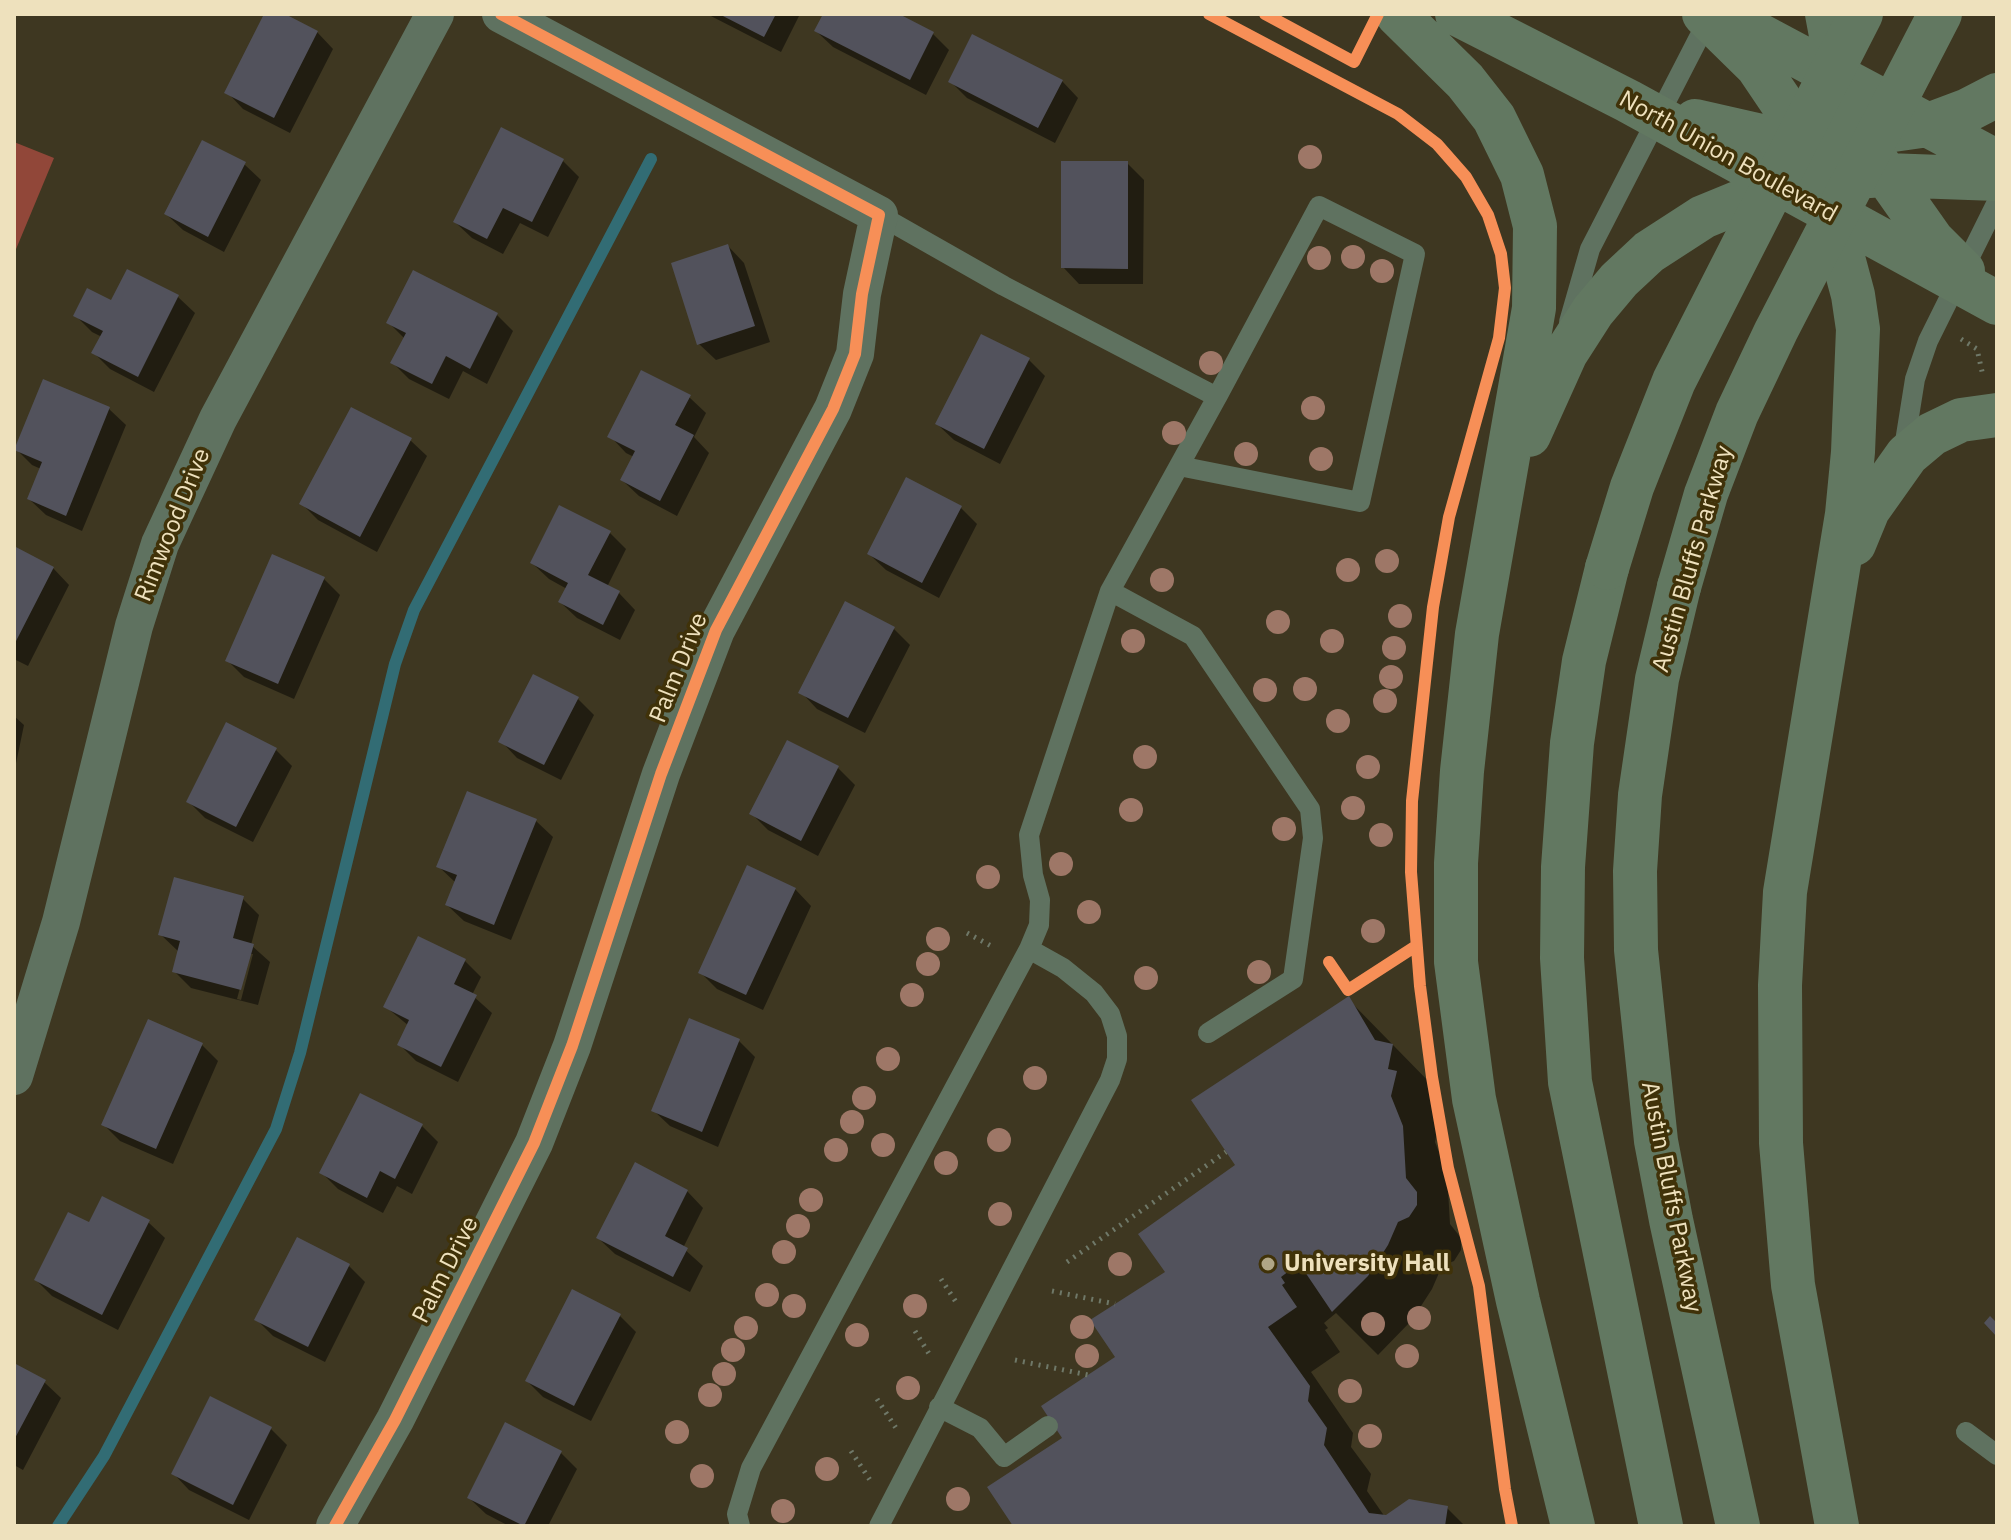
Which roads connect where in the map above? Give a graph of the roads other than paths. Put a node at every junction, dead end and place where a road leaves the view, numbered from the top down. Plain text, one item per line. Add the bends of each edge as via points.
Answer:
1 (435, 14) edge
2 (501, 14) edge
3 (1397, 14) edge
4 (1457, 14) edge
5 (1827, 14) edge
6 (1861, 14) edge
7 (1940, 14) edge
8 (1711, 15) edge
9 (1839, 78) junction
10 (1997, 95) edge
11 (1648, 110) junction
12 (1928, 125) junction
13 (1858, 135) junction
14 (1805, 137) junction
15 (1997, 162) edge
16 (1886, 175) junction
17 (1997, 179) edge
18 (1812, 193) junction
19 (1997, 202) edge
20 (879, 215) junction
21 (1960, 276) junction
22 (1997, 301) edge
23 (1551, 385) junction
24 (1990, 396) edge
25 (1217, 397) junction
26 (1902, 462) junction
27 (1179, 466) junction
28 (1501, 508) junction
29 (1837, 583) junction
30 (1110, 591) junction
31 (1029, 949) junction
32 (1208, 1033) dead end
33 (14, 1076) edge
34 (939, 1407) junction
35 (1048, 1426) dead end
36 (1966, 1432) dead end
37 (1997, 1455) edge
38 (335, 1526) edge
39 (740, 1526) edge
40 (879, 1526) edge
41 (1573, 1526) edge
42 (1661, 1526) edge
43 (1738, 1526) edge
44 (1837, 1526) edge

1 - 33 street, Rimwood Drive via 218,419 160,544 134,626 61,922
2 - 20 street
3 - 28 main road via 1465,81 1494,118 1522,175 1535,226 1534,308
4 - 11 main road, North Union Boulevard
5 - 9 main road
6 - 42 main road, bridge via 1674,381 1607,568 1584,661 1572,743 1562,958 1570,1082
7 - 43 main road, Austin Bluffs Parkway, bridge via 1737,413 1679,587 1657,679 1640,795 1636,950 1656,1141
8 - 9 main road
8 - 11 lane
8 - 14 main road via 1757,66
9 - 12 main road
9 - 13 main road
10 - 12 main road
11 - 14 main road via 1761,136
11 - 18 main road, North Union Boulevard
11 - 23 lane via 1590,249
12 - 13 main road
12 - 15 main road
13 - 14 main road
13 - 16 main road
14 - 18 main road
16 - 17 main road
16 - 18 main road
16 - 21 main road
18 - 21 main road, North Union Boulevard
18 - 23 main road via 1703,217 1649,252 1593,311
18 - 29 main road via 1853,295 1858,329 1853,452
19 - 21 lane
20 - 25 lane
20 - 38 street, Palm Drive via 855,354 833,409 716,630 534,1143 395,1420
21 - 22 main road, North Union Boulevard
21 - 26 lane via 1915,379
23 - 28 main road
24 - 26 main road via 1961,420 1932,434
25 - 27 lane
25 - 27 lane via 1319,206 1415,254 1360,502
26 - 29 main road via 1868,510
27 - 30 lane
28 - 41 main road via 1477,634 1462,771 1456,962 1474,1099
29 - 44 main road via 1785,892 1779,1061 1793,1285
30 - 31 lane via 1029,835 1040,900 1039,925
30 - 32 lane via 1193,636 1310,809 1313,838 1293,979
31 - 34 lane via 1094,993 1110,1014 1117,1059
31 - 39 lane via 751,1468 737,1514
34 - 35 lane via 980,1428 1004,1457
34 - 40 lane
36 - 37 lane

